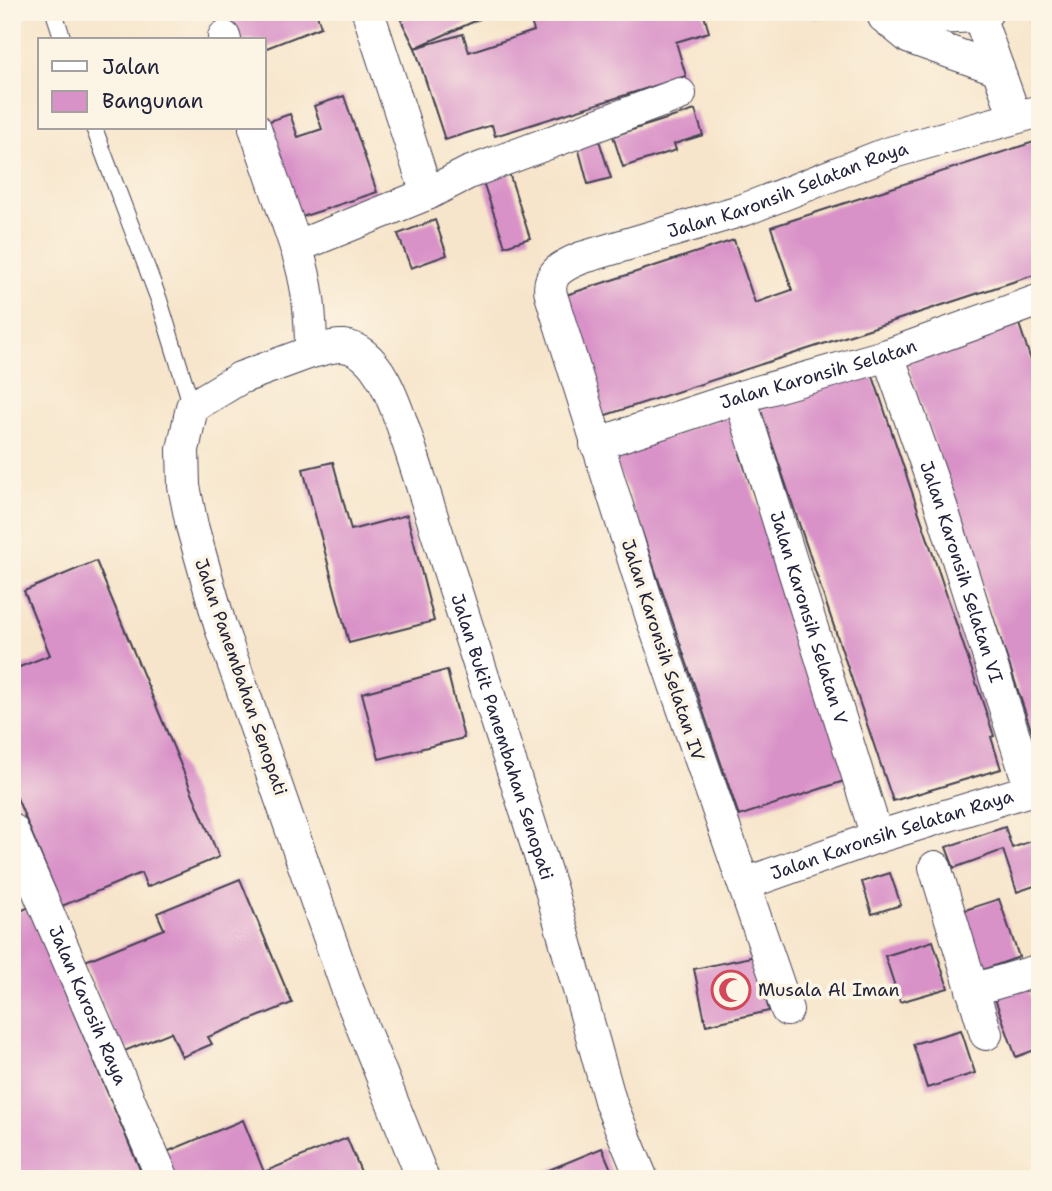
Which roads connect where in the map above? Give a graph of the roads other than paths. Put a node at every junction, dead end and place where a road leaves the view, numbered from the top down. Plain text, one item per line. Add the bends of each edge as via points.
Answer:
1 (54, 12) edge
2 (368, 12) edge
3 (983, 14) edge
4 (884, 16) edge
5 (63, 38) edge
6 (998, 69) junction
7 (680, 94) dead end
8 (1027, 114) edge
9 (95, 130) edge
10 (256, 130) edge
11 (427, 194) junction
12 (296, 247) junction
13 (549, 287) joint
14 (1038, 307) edge
15 (311, 352) junction
16 (888, 355) junction
17 (740, 397) junction
18 (192, 407) junction
19 (596, 444) junction
20 (1035, 788) edge
21 (12, 830) edge
22 (877, 837) junction
23 (935, 867) dead end
24 (744, 884) junction
25 (1040, 970) edge
26 (972, 990) junction
27 (787, 1010) dead end
28 (986, 1034) dead end
29 (163, 1179) edge
30 (423, 1179) edge
31 (642, 1179) edge

1 - 5 lane
2 - 11 street
3 - 4 street
3 - 6 street
4 - 6 street via 910,38
6 - 8 street
7 - 11 street via 468,173
8 - 13 street, Jalan Karonsih Selatan Raya via 886,154 746,208 582,258 556,271
9 - 18 lane, Jalan Panembahan Senopati via 159,300
10 - 12 street
11 - 12 street
12 - 15 street via 311,309
13 - 19 street, Jalan Karonsih Selatan IV
14 - 16 street, Jalan Karonsih Selatan
15 - 18 street via 240,378
15 - 31 street, Jalan Bukit Panembahan Senopati via 343,346 356,349 385,383 411,451 551,890 611,1104
16 - 17 street, Jalan Karonsih Selatan
16 - 20 street, Jalan Karonsih Selatan VI
17 - 19 street, Jalan Karonsih Selatan
17 - 22 street, Jalan Karonsih Selatan V
18 - 30 street, Jalan Panembahan Senopati via 183,450 184,486 217,615 348,991
19 - 24 street, Jalan Karonsih Selatan IV
20 - 22 street, Jalan Karonsih Selatan Raya
21 - 29 street, Jalan Karosih Raya
22 - 24 street, Jalan Karonsih Selatan Raya
23 - 26 street
24 - 27 street, Jalan Karonsih Selatan IV
25 - 26 street
26 - 28 street

